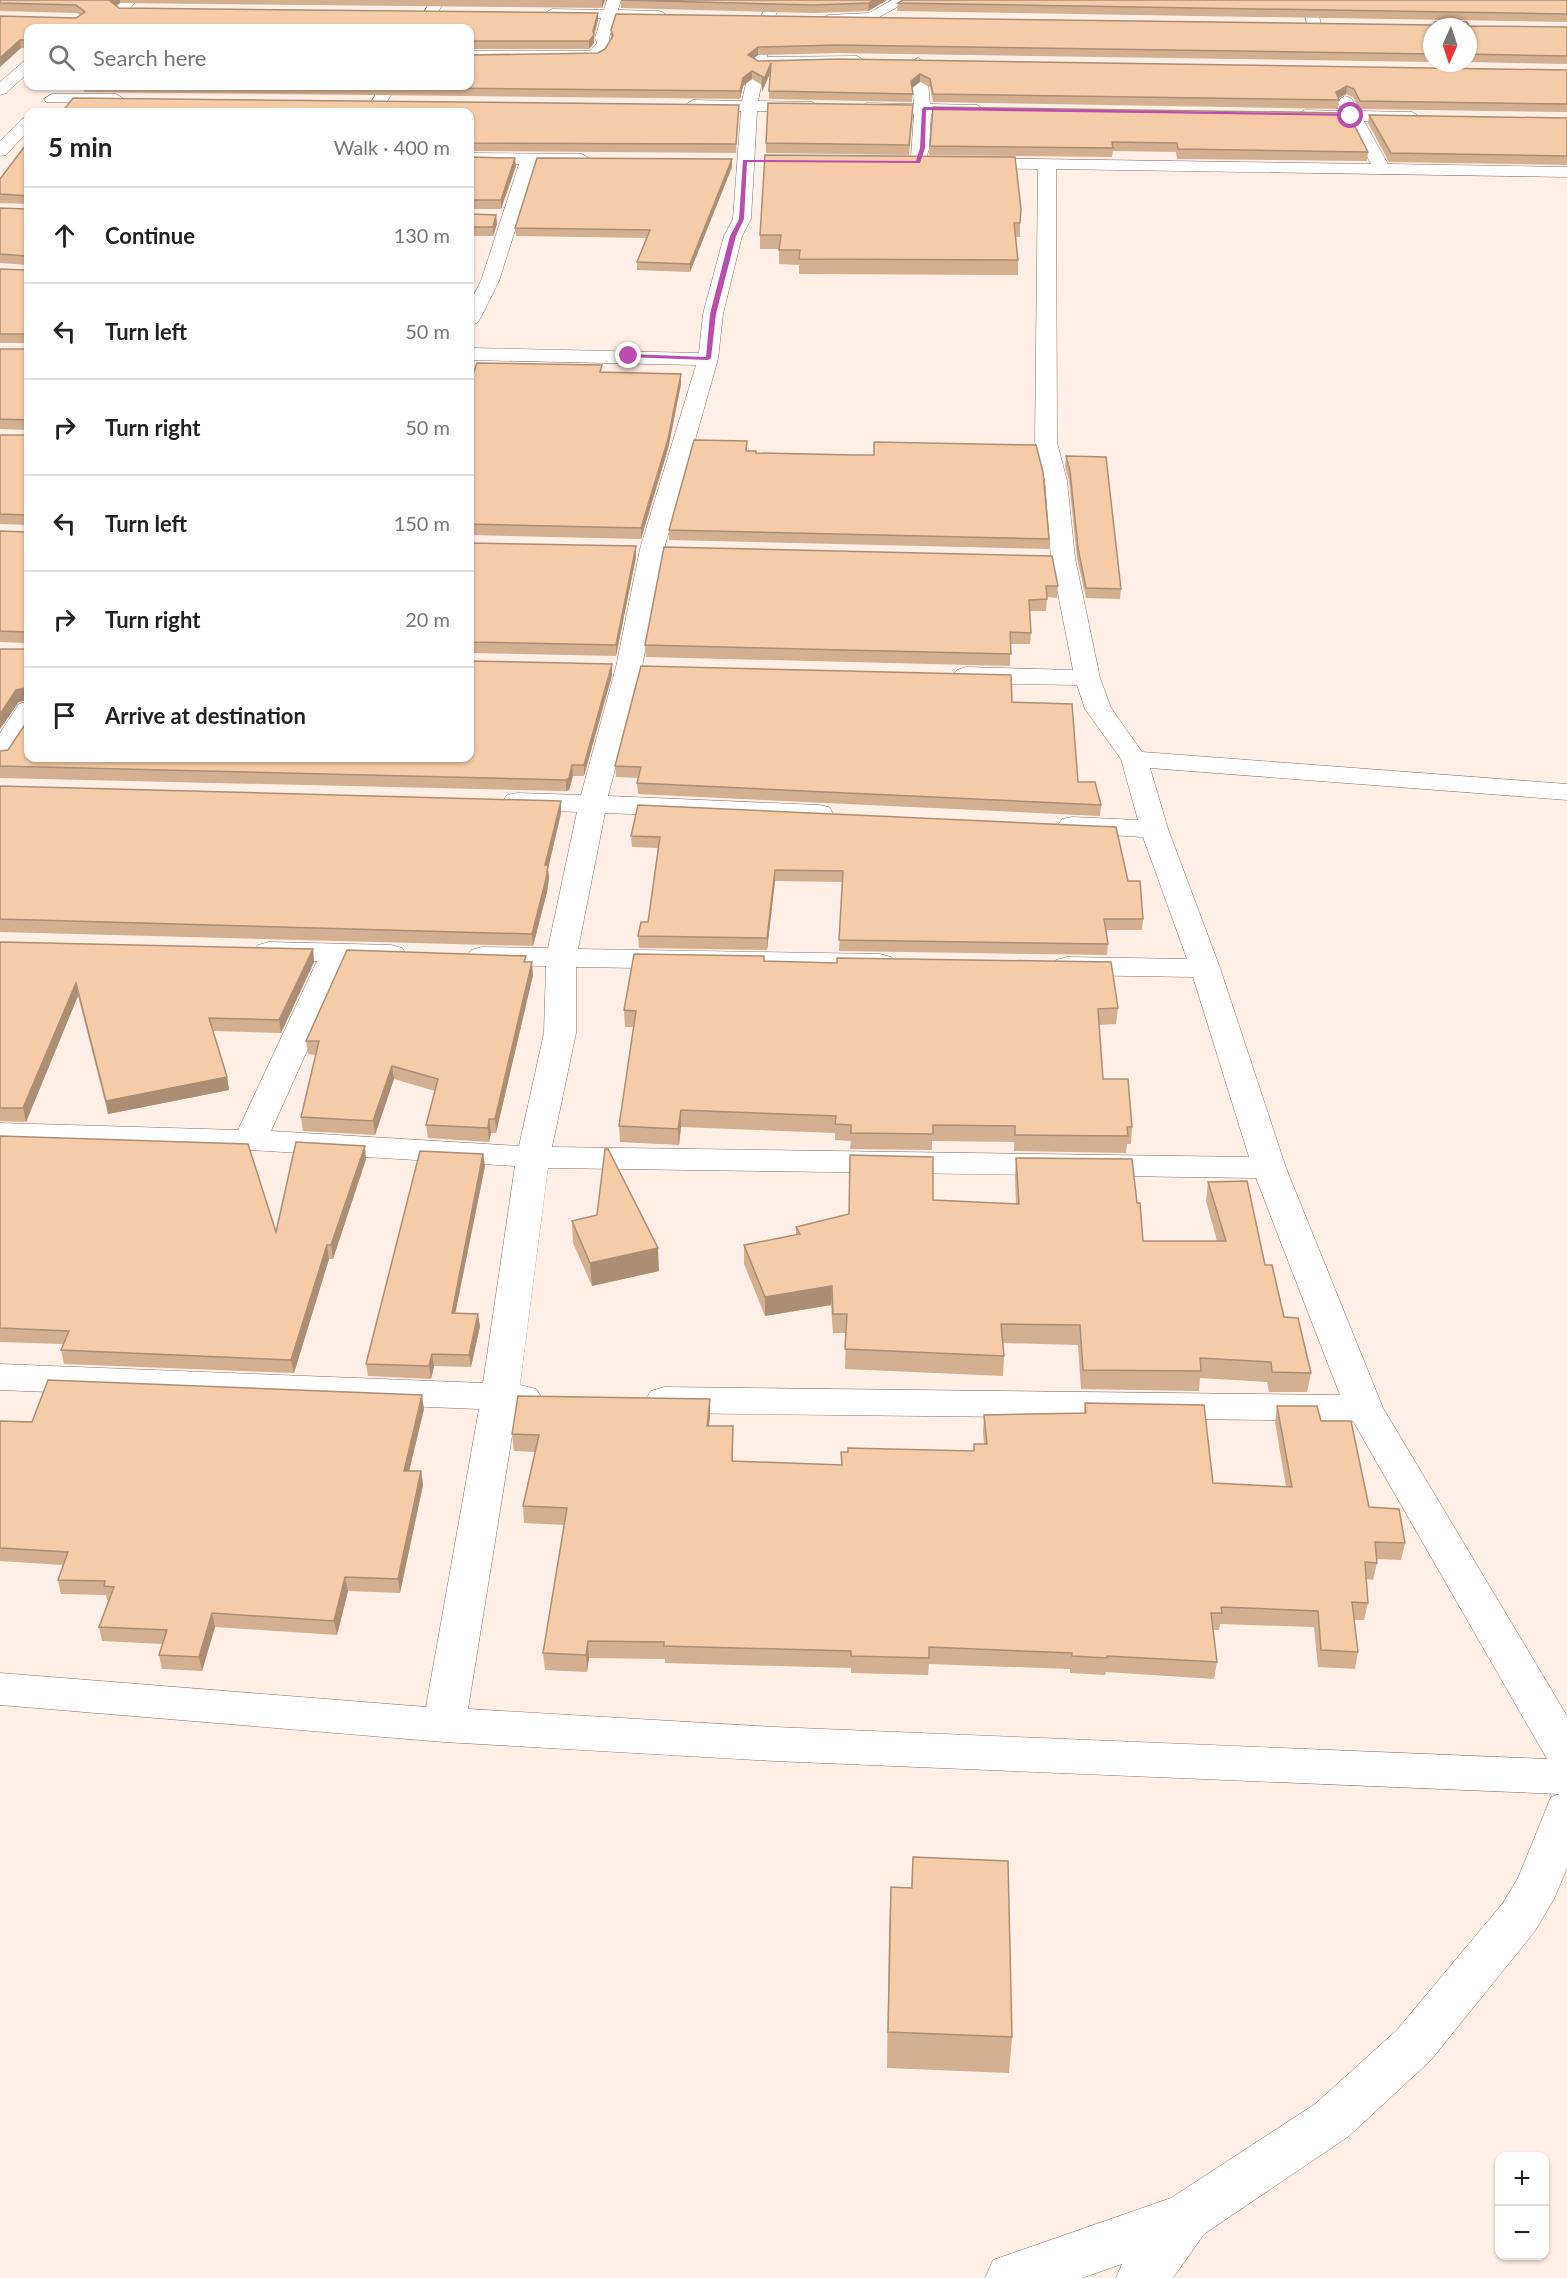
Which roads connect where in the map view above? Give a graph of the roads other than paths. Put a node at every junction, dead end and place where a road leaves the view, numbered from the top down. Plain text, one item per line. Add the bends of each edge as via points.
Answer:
1 (903, 0) edge
2 (1308, 0) edge
3 (125, 5) edge
4 (612, 7) edge
5 (438, 8) edge
6 (144, 10) edge
7 (410, 12) edge
8 (534, 13) edge
9 (770, 13) edge
10 (670, 15) edge
11 (872, 17) junction
12 (907, 18) edge
13 (813, 19) edge
14 (110, 24) edge
15 (425, 24) edge
16 (1314, 24) edge
17 (474, 56) edge
18 (758, 62) junction
19 (872, 62) edge
20 (9, 63) edge
21 (918, 63) edge
22 (24, 64) edge
23 (24, 68) edge
24 (1339, 87) edge
25 (0, 90) edge
26 (60, 90) edge
27 (386, 90) edge
28 (52, 99) junction
29 (131, 99) edge
30 (355, 102) edge
31 (402, 102) edge
32 (680, 105) edge
33 (749, 106) junction
34 (376, 107) edge
35 (831, 107) edge
36 (42, 108) edge
37 (854, 108) edge
38 (924, 109) junction
39 (993, 110) edge
40 (1293, 114) edge
41 (1351, 116) junction
42 (1425, 117) edge
43 (24, 126) edge
44 (0, 152) edge
45 (19, 153) edge
46 (474, 158) edge
47 (529, 159) junction
48 (597, 159) edge
49 (739, 161) junction
50 (764, 161) edge
51 (863, 162) edge
52 (918, 162) junction
53 (1047, 164) junction
54 (1383, 170) junction
55 (1567, 172) edge
56 (491, 217) edge
57 (512, 217) junction
58 (474, 280) edge
59 (490, 281) junction
60 (474, 311) edge
61 (474, 354) edge
62 (708, 358) junction
63 (641, 549) junction
64 (676, 550) edge
65 (1039, 557) edge
66 (1063, 558) junction
67 (946, 675) edge
68 (1087, 678) junction
69 (24, 716) edge
70 (0, 754) edge
71 (1134, 759) junction
72 (1567, 792) edge
73 (487, 800) edge
74 (593, 803) junction
75 (844, 814) edge
76 (1047, 824) edge
77 (1154, 829) junction
78 (244, 950) edge
79 (336, 953) junction
80 (419, 955) edge
81 (455, 956) edge
82 (561, 958) junction
83 (907, 963) edge
84 (1038, 965) edge
85 (1205, 968) junction
86 (0, 1133) edge
87 (250, 1140) junction
88 (533, 1157) junction
89 (1269, 1168) junction
90 (0, 1377) edge
91 (500, 1397) junction
92 (559, 1398) edge
93 (630, 1399) edge
94 (1364, 1408) junction
95 (0, 1689) edge
96 (444, 1725) junction
97 (1567, 1754) edge
98 (1567, 1777) edge
99 (1567, 1810) edge
100 (1186, 2217) junction
101 (1011, 2278) edge
102 (1142, 2278) edge

1 - 11 street
2 - 16 street
3 - 6 street
3 - 14 street
4 - 8 street
4 - 10 street
4 - 17 street via 602,38 604,43 593,56
5 - 7 street
5 - 15 street
9 - 18 street
11 - 12 street
11 - 13 street
18 - 19 street
18 - 33 street
20 - 22 street
21 - 38 street
23 - 25 street
24 - 41 street
26 - 28 street
27 - 34 street
28 - 29 street
28 - 36 street
30 - 34 street
31 - 34 street
32 - 33 street
33 - 35 street
33 - 49 street
37 - 38 street
38 - 39 street
38 - 52 street
40 - 41 street
41 - 42 street
41 - 54 street
43 - 44 street
44 - 45 street
46 - 47 street
47 - 48 street
47 - 57 street
49 - 50 street
49 - 62 street via 742,219 733,236 713,314
51 - 52 street
52 - 53 street
53 - 54 street
53 - 66 street via 1046,442 1056,481
54 - 55 street
56 - 57 street
57 - 59 street
58 - 59 street
59 - 60 street
61 - 62 street
62 - 63 street
63 - 64 street
63 - 74 street via 629,667
65 - 66 street
66 - 68 street
67 - 68 street
68 - 71 street via 1098,709
69 - 70 street
71 - 72 street
71 - 77 street
73 - 74 street
74 - 75 street
74 - 82 street
76 - 77 street
77 - 85 street
78 - 79 street
79 - 80 street
79 - 87 street
81 - 82 street
82 - 83 street
82 - 88 street via 560,1033
84 - 85 street
85 - 89 street
86 - 87 street
87 - 88 street
88 - 89 street
88 - 91 street
89 - 94 street
90 - 91 street
91 - 92 street
91 - 96 street
93 - 94 street
94 - 97 street
95 - 96 street
96 - 98 street via 774,1744
99 - 100 street via 1538,1885 1520,1917 1414,2045 1332,2120
100 - 101 street
100 - 102 street

